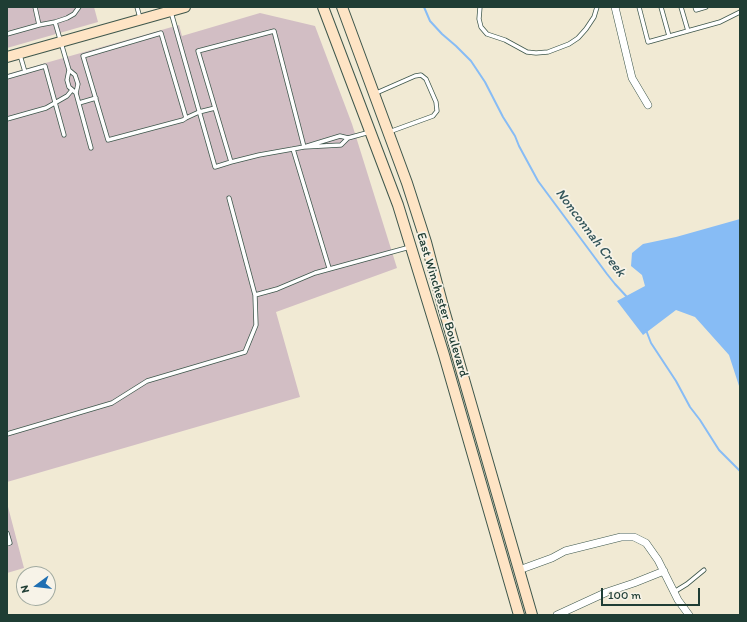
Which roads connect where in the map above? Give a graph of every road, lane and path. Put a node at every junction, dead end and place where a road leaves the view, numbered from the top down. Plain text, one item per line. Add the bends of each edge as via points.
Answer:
1 (34, 7) edge
2 (79, 7) edge
3 (137, 7) edge
4 (186, 7) edge
5 (324, 7) edge
6 (336, 7) edge
7 (342, 7) edge
8 (346, 7) edge
9 (480, 7) edge
10 (597, 7) edge
11 (615, 7) edge
12 (639, 7) edge
13 (661, 7) edge
14 (681, 7) edge
15 (695, 7) edge
16 (706, 7) edge
17 (170, 11) junction
18 (740, 12) edge
19 (140, 19) junction
20 (55, 22) junction
21 (39, 25) junction
22 (688, 31) junction
23 (7, 34) edge
24 (669, 36) junction
25 (61, 42) junction
26 (20, 54) junction
27 (7, 57) edge
28 (69, 70) junction
29 (25, 72) junction
30 (368, 76) junction
31 (7, 77) edge
32 (72, 90) junction
33 (76, 93) junction
34 (374, 94) junction
35 (96, 98) junction
36 (55, 103) junction
37 (79, 103) junction
38 (648, 105) dead end
39 (215, 108) junction
40 (199, 112) junction
41 (186, 118) junction
42 (7, 120) edge
43 (371, 132) junction
44 (388, 132) junction
45 (64, 135) dead end
46 (348, 138) junction
47 (91, 148) dead end
48 (304, 148) junction
49 (292, 149) junction
50 (231, 162) junction
51 (229, 198) dead end
52 (411, 247) junction
53 (329, 268) junction
54 (255, 294) junction
55 (7, 434) edge
56 (7, 533) edge
57 (7, 544) edge
58 (519, 570) junction
59 (704, 570) dead end
60 (664, 571) junction
61 (674, 592) junction
62 (519, 615) edge
63 (532, 615) edge
64 (557, 615) edge
65 (689, 615) edge

1 - 21 lane
2 - 20 lane via 68,18
3 - 19 lane
4 - 17 main road
5 - 43 main road, East Winchester Boulevard
6 - 30 main road via 350,45
7 - 30 main road, East Winchester Boulevard
8 - 30 main road via 369,71
9 - 10 lane via 481,27 487,34 506,40 527,52 536,53 548,52 578,38 594,17
11 - 38 street via 632,78
12 - 24 lane via 648,42
13 - 24 lane
14 - 22 lane
15 - 16 lane via 696,10
17 - 19 main road
17 - 40 lane
18 - 22 lane via 720,22
19 - 25 main road
20 - 21 lane
20 - 25 lane
21 - 23 lane
22 - 24 lane
25 - 26 main road
25 - 28 lane
26 - 27 main road
26 - 29 lane
28 - 32 lane via 67,80
28 - 33 lane via 75,75 78,84
29 - 31 lane
29 - 36 lane via 45,66
30 - 34 main road, East Winchester Boulevard
32 - 33 lane
32 - 36 lane
33 - 37 lane
34 - 44 main road, East Winchester Boulevard
34 - 44 lane via 422,75 436,102 437,111 433,116
35 - 37 lane
35 - 41 lane via 108,140
35 - 41 lane via 83,56 161,33
36 - 42 lane
36 - 45 lane
37 - 47 lane
39 - 40 lane
39 - 48 lane via 198,51 274,31
39 - 50 lane
40 - 41 lane
40 - 50 lane via 215,167
43 - 44 main road
43 - 46 lane
43 - 52 main road, East Winchester Boulevard
44 - 58 main road, East Winchester Boulevard via 426,242
46 - 48 lane via 340,136
46 - 48 lane via 341,144
48 - 49 lane
49 - 50 lane
49 - 53 lane
51 - 54 lane
52 - 53 lane
52 - 62 main road, East Winchester Boulevard
53 - 54 lane via 277,289
54 - 55 lane via 256,325 245,352 147,381 112,403
56 - 57 lane via 10,543
58 - 60 street via 565,551 621,537 634,537 646,543
58 - 63 main road, East Winchester Boulevard
59 - 61 lane
60 - 61 street
60 - 64 street via 607,592
61 - 65 street

